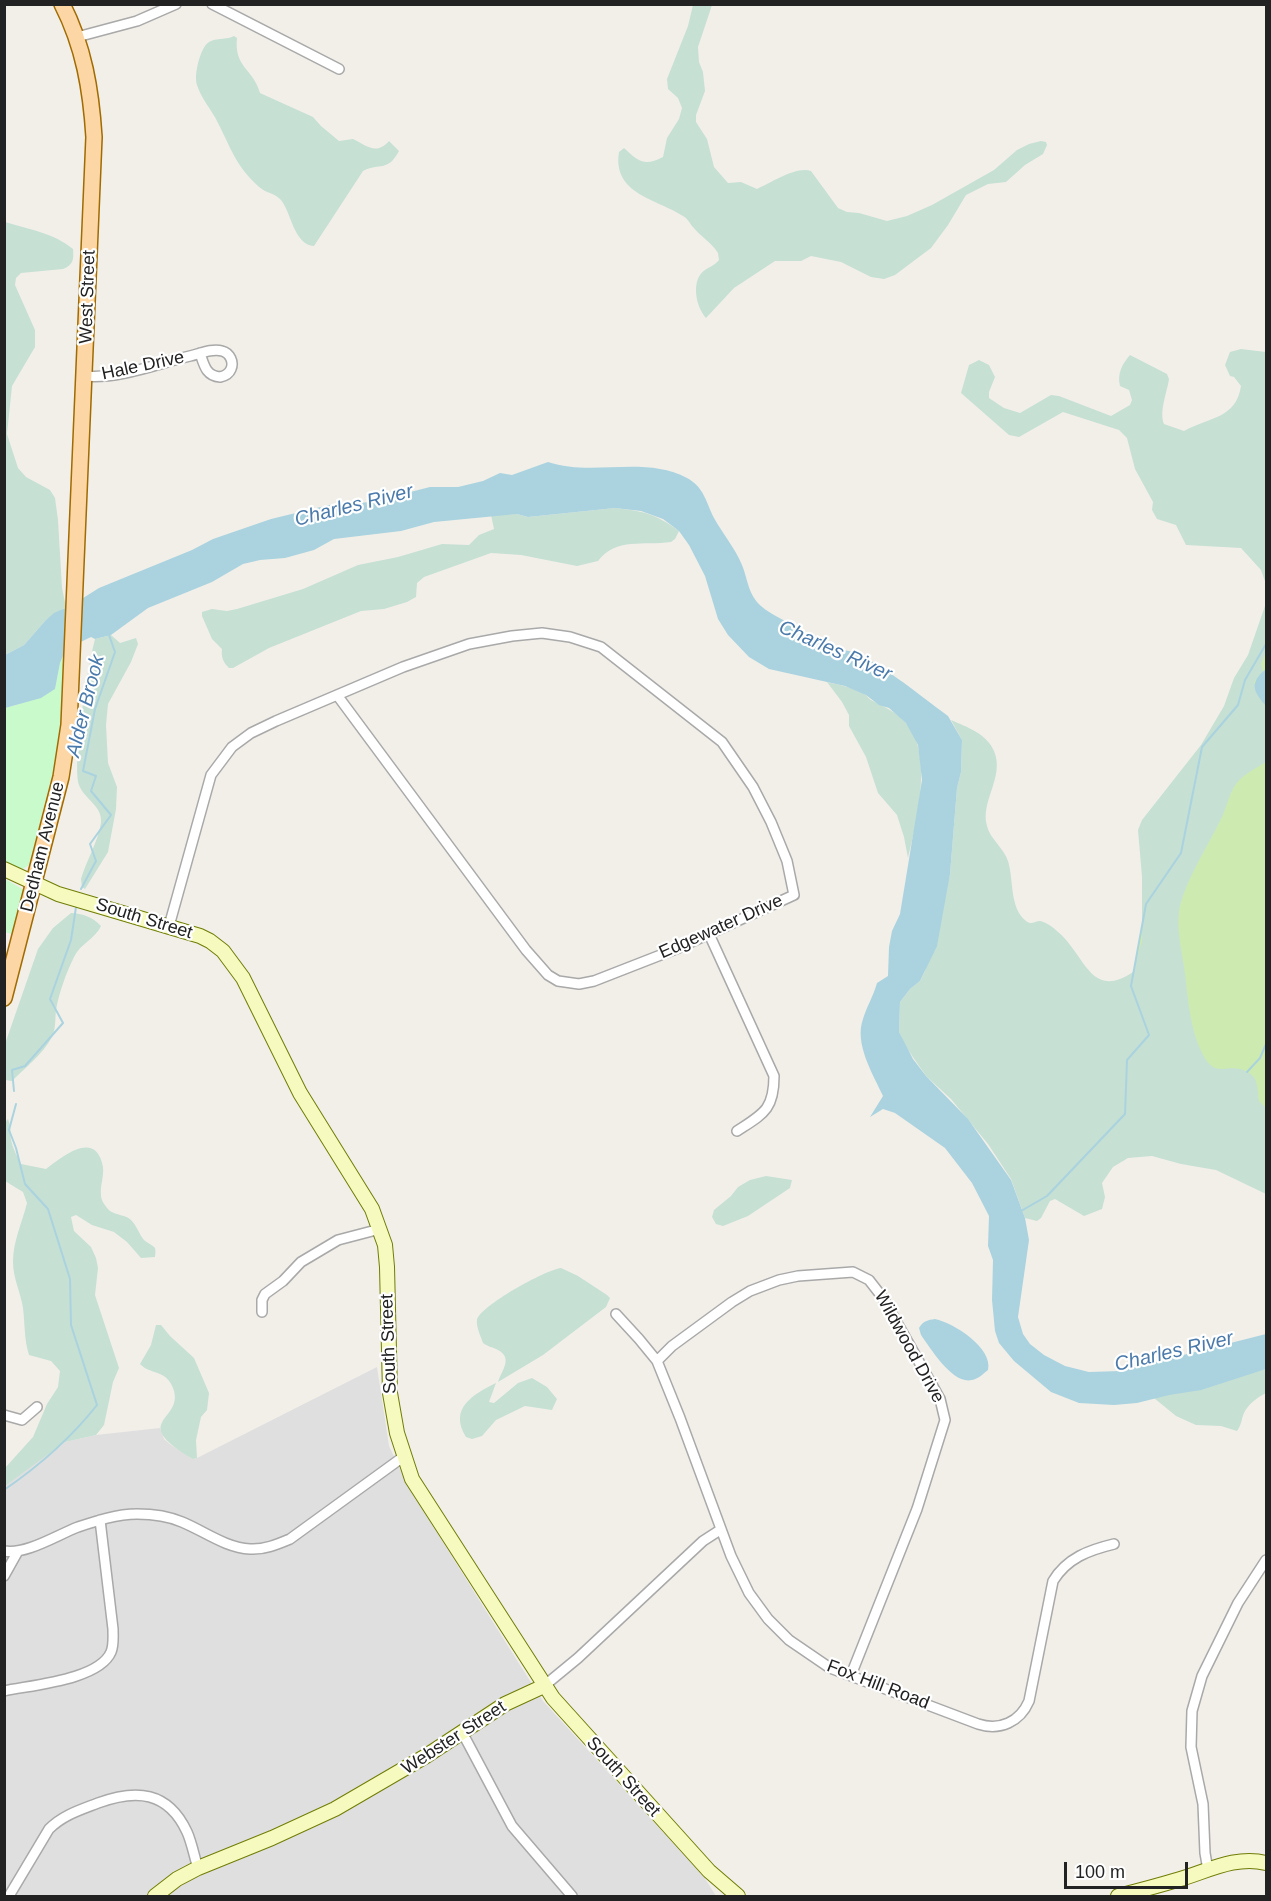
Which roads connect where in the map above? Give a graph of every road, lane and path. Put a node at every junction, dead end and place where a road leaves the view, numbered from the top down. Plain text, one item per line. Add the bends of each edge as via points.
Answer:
1 (62, 4) edge
2 (176, 4) edge
3 (212, 4) edge
4 (77, 37) junction
5 (339, 69) dead end
6 (200, 353) dead end
7 (85, 376) junction
8 (74, 621) joint
9 (337, 695) junction
10 (4, 869) edge
11 (34, 885) junction
12 (169, 926) junction
13 (709, 934) junction
14 (4, 998) edge
15 (737, 1131) dead end
16 (380, 1229) junction
17 (262, 1312) dead end
18 (616, 1314) dead end
19 (657, 1361) junction
20 (37, 1407) dead end
21 (4, 1415) edge
22 (403, 1457) junction
23 (100, 1520) junction
24 (720, 1530) junction
25 (1114, 1544) dead end
26 (4, 1551) edge
27 (18, 1551) junction
28 (1266, 1560) edge
29 (4, 1576) edge
30 (851, 1675) junction
31 (544, 1686) junction
32 (4, 1690) edge
33 (462, 1732) junction
34 (1266, 1863) edge
35 (198, 1868) junction
36 (1209, 1870) junction
37 (9, 1896) edge
38 (155, 1896) edge
39 (572, 1896) edge
40 (738, 1896) edge
41 (1118, 1896) edge

1 - 4 main road, West Street
2 - 4 street via 137,21
3 - 5 street
4 - 7 main road, West Street via 89,83 94,137
6 - 7 street, Hale Drive via 110,376
7 - 8 main road, West Street
8 - 11 main road, Dedham Avenue via 65,759
9 - 12 street, Edgewater Drive via 251,733 232,747 211,774
9 - 13 street, Edgewater Drive via 548,975 579,984 594,981
9 - 13 street, Edgewater Drive via 440,653 512,636 542,633 601,647 722,742 753,787 787,861 794,895
10 - 11 street, South Street
11 - 12 street, South Street
11 - 14 main road, Dedham Avenue
12 - 16 street, South Street via 210,941 233,963 300,1093 372,1209
13 - 15 street via 774,1076 771,1100 763,1114
16 - 17 street via 338,1240 301,1262 265,1294
16 - 22 street, South Street via 387,1267 390,1393
18 - 19 street, Fox Hill Road
19 - 24 street, Fox Hill Road
19 - 30 street, Wildwood Drive via 732,1302 779,1280 853,1272 867,1278 883,1298 940,1400 945,1420 917,1509
20 - 21 street via 22,1420
22 - 23 street via 290,1539 271,1547 232,1546 180,1520 158,1515 134,1514
22 - 31 street, South Street via 412,1479
23 - 27 street
23 - 32 street via 113,1629 111,1653 90,1671
24 - 30 street, Fox Hill Road via 746,1587 768,1618 820,1663
24 - 31 street, Webster Street via 703,1541
25 - 30 street, Fox Hill Road via 1080,1555 1053,1581 1029,1701 1011,1722 983,1726
26 - 27 street
27 - 29 street
28 - 36 street via 1238,1603 1202,1676 1192,1711 1191,1747 1203,1804
31 - 33 street, Webster Street via 505,1704
31 - 40 street, South Street via 651,1808
33 - 35 street, Webster Street via 335,1809
33 - 39 street via 512,1826
34 - 36 street via 1237,1862
35 - 37 street via 188,1832 162,1801 139,1794 117,1796 58,1820 42,1839
35 - 38 street, Webster Street
36 - 41 street

